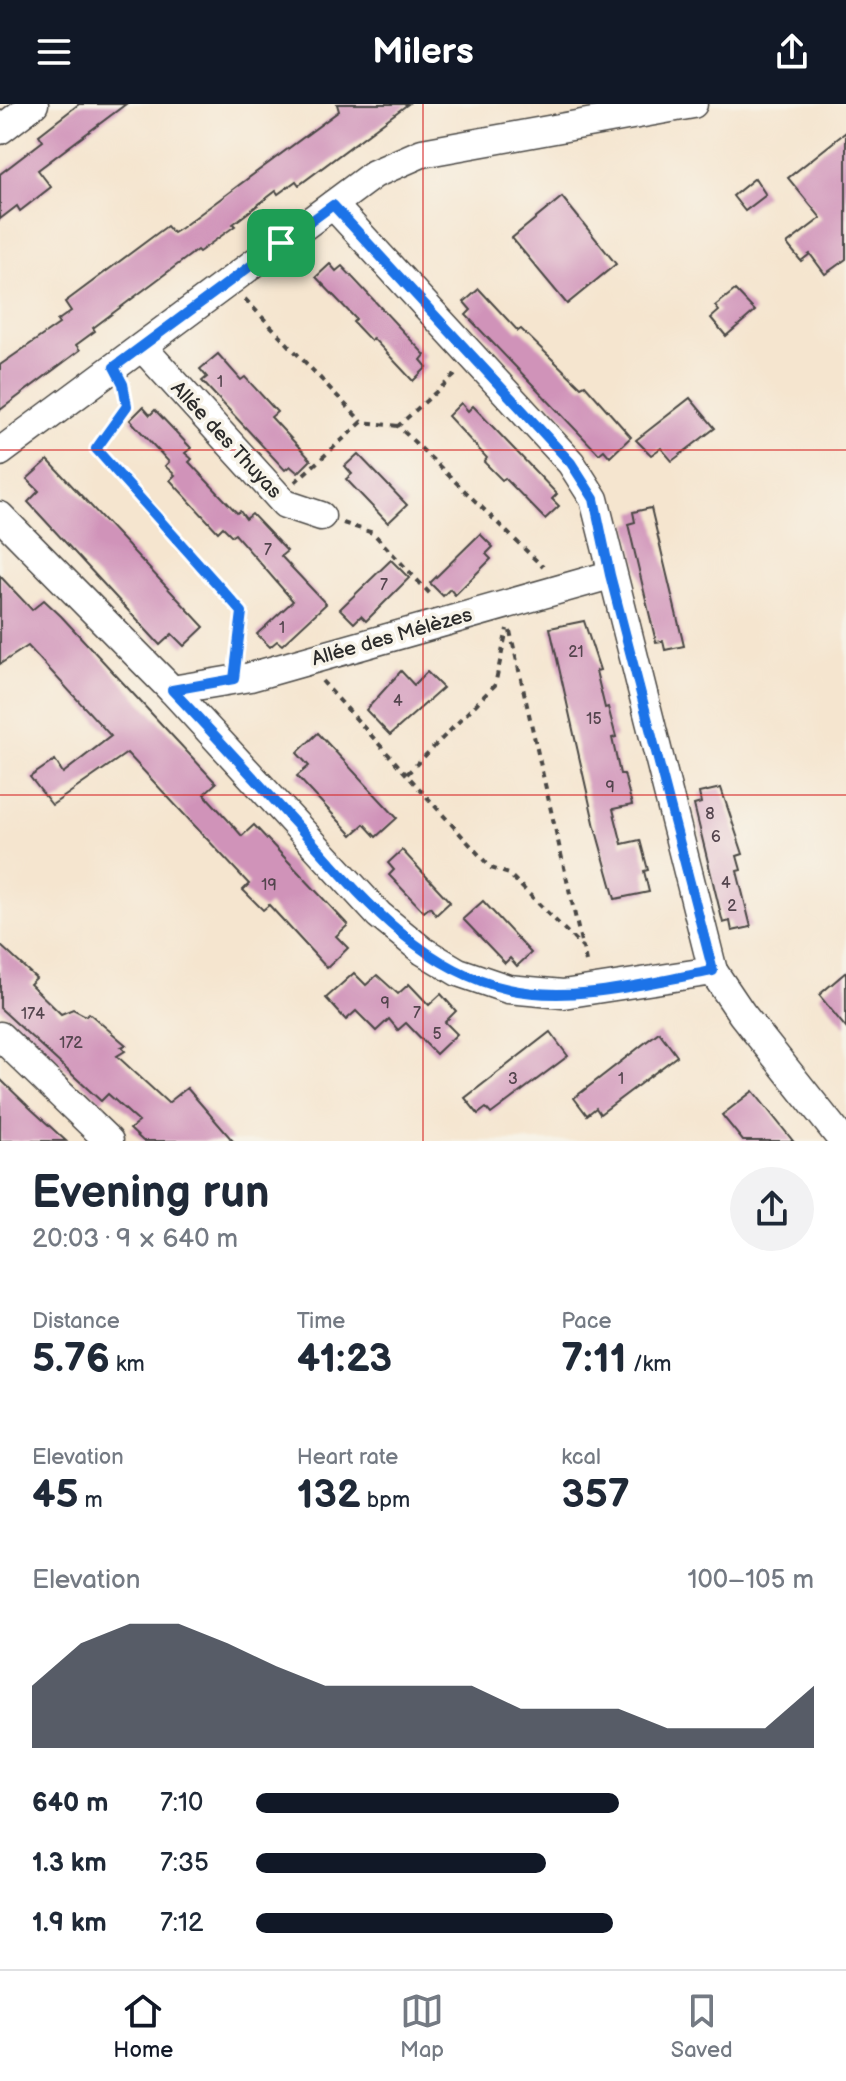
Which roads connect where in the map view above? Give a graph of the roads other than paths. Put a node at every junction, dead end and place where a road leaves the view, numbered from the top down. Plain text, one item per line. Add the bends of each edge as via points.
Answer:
1 (34, 104) edge
2 (693, 104) edge
3 (0, 130) edge
4 (333, 205) junction
5 (142, 347) junction
6 (0, 452) edge
7 (0, 516) edge
8 (321, 516) road end
9 (610, 575) junction
10 (172, 690) junction
11 (713, 971) junction
12 (0, 1036) edge
13 (109, 1141) edge
14 (843, 1141) edge

1 - 3 street
2 - 4 street via 422,153 374,174
4 - 5 street
4 - 9 street via 571,463 594,499
5 - 6 street
5 - 8 street, Allée des Thuyas via 285,504
7 - 10 street
9 - 10 street, Allée des Mélèzes via 304,662
9 - 11 street
10 - 11 street via 379,915 458,972 508,989 563,994
11 - 14 street
12 - 13 street

